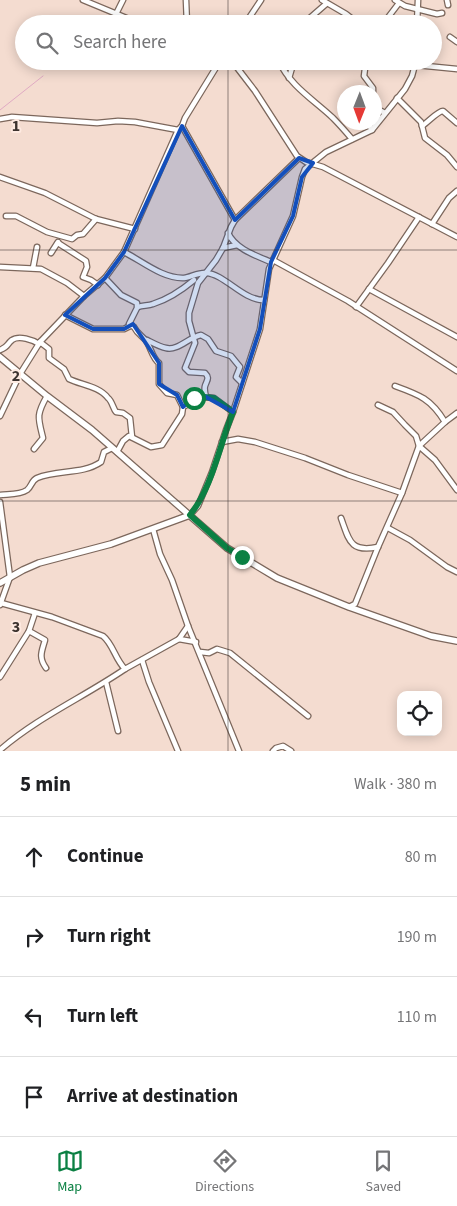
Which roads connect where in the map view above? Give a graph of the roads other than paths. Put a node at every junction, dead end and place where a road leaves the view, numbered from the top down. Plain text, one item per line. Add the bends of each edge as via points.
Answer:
1 (83, 0) edge
2 (123, 0) edge
3 (186, 0) edge
4 (261, 0) edge
5 (418, 0) edge
6 (324, 1) edge
7 (93, 2) edge
8 (397, 2) edge
9 (418, 8) junction
10 (442, 13) dead end
11 (116, 14) joint
12 (187, 15) edge
13 (251, 15) edge
14 (311, 15) edge
15 (347, 15) edge
16 (389, 15) edge
17 (418, 15) edge
18 (450, 37) dead end
19 (457, 42) edge
20 (442, 67) edge
21 (457, 69) edge
22 (214, 70) edge
23 (239, 70) edge
24 (284, 70) edge
25 (291, 70) edge
26 (363, 70) edge
27 (414, 70) edge
28 (289, 78) junction
29 (370, 85) edge
30 (398, 98) junction
31 (382, 111) edge
32 (385, 114) junction
33 (382, 118) edge
34 (0, 119) edge
35 (457, 123) edge
36 (182, 126) junction
37 (422, 126) junction
38 (178, 130) junction
39 (372, 130) edge
40 (352, 139) junction
41 (299, 158) junction
42 (313, 163) junction
43 (457, 166) edge
44 (0, 177) edge
45 (457, 191) edge
46 (6, 216) dead end
47 (419, 217) junction
48 (96, 218) junction
49 (235, 220) junction
50 (432, 224) junction
51 (135, 229) junction
52 (228, 233) junction
53 (61, 236) junction
54 (457, 237) edge
55 (58, 243) junction
56 (237, 245) junction
57 (37, 247) dead end
58 (223, 248) junction
59 (124, 252) junction
60 (51, 253) dead end
61 (272, 261) junction
62 (0, 267) edge
63 (34, 268) junction
64 (207, 272) junction
65 (105, 278) junction
66 (195, 280) junction
67 (98, 285) junction
68 (369, 289) junction
69 (84, 296) junction
70 (264, 300) junction
71 (356, 306) junction
72 (138, 307) junction
73 (65, 316) junction
74 (130, 326) junction
75 (194, 336) junction
76 (457, 337) edge
77 (145, 339) junction
78 (40, 343) junction
79 (0, 350) edge
80 (0, 357) edge
81 (457, 371) edge
82 (20, 374) junction
83 (242, 383) junction
84 (395, 386) dead end
85 (47, 396) junction
86 (206, 397) junction
87 (378, 405) dead end
88 (183, 407) junction
89 (1, 408) edge
90 (233, 412) junction
91 (457, 413) edge
92 (0, 416) edge
93 (444, 422) junction
94 (132, 437) junction
95 (222, 442) junction
96 (419, 446) junction
97 (34, 450) dead end
98 (115, 450) junction
99 (457, 490) edge
100 (402, 492) junction
101 (0, 495) edge
102 (0, 502) edge
103 (190, 515) junction
104 (340, 518) dead end
105 (388, 528) junction
106 (153, 529) junction
107 (378, 547) junction
108 (457, 572) edge
109 (10, 577) junction
110 (0, 582) edge
111 (0, 604) edge
112 (349, 607) junction
113 (35, 613) junction
114 (188, 626) junction
115 (29, 632) junction
116 (179, 638) junction
117 (457, 641) edge
118 (196, 642) junction
119 (200, 652) junction
120 (142, 660) junction
121 (46, 668) dead end
122 (125, 668) junction
123 (0, 677) edge
124 (106, 682) junction
125 (308, 716) dead end
126 (118, 731) dead end
127 (0, 750) edge
128 (178, 751) edge
129 (239, 751) edge
130 (273, 751) edge
131 (291, 751) edge

1 - 7 street
2 - 11 street
3 - 12 street
4 - 13 street
5 - 9 street
6 - 14 street
6 - 15 street
7 - 11 street
8 - 9 street
8 - 16 street
9 - 10 street
9 - 17 street
18 - 19 street
20 - 21 street
22 - 36 street
23 - 41 street
24 - 28 street
25 - 28 street
26 - 29 street
27 - 30 street
28 - 40 street via 334,118
30 - 32 street
30 - 37 street
31 - 32 street
32 - 33 street
34 - 38 street via 135,122
35 - 37 street via 444,110
36 - 38 street
36 - 49 street
37 - 43 street via 425,138
38 - 51 street
39 - 40 street
40 - 42 street via 326,152
41 - 42 street
41 - 49 street
42 - 47 street
42 - 61 street via 305,169 293,216
44 - 48 street
45 - 50 street
46 - 53 street via 16,216
47 - 50 street
47 - 68 street
48 - 51 street
48 - 53 street via 82,234 72,239
49 - 52 street
50 - 54 street
51 - 59 street
52 - 56 street
52 - 58 street
53 - 55 street
55 - 60 street
55 - 67 street via 86,261 83,277
56 - 58 street
56 - 61 street
57 - 63 street
58 - 64 street
59 - 65 street
59 - 66 street via 171,276
61 - 70 street
61 - 71 street
62 - 63 street
63 - 69 street via 51,273
64 - 66 street
64 - 66 street
64 - 70 street via 256,300
65 - 67 street
65 - 72 street via 120,295 137,303
66 - 72 street via 162,302
66 - 75 street via 189,313
67 - 69 street
68 - 71 street
68 - 76 street
69 - 73 street
70 - 83 street via 260,329
71 - 81 street
72 - 74 street via 128,322
73 - 74 street via 94,329
73 - 78 street
74 - 77 street
75 - 77 street via 176,348 167,349
75 - 83 street via 201,335 216,351 231,356 240,367 236,377
75 - 86 street via 195,343 185,368 208,376 204,388
77 - 88 street via 159,363 159,384 167,393 177,396
78 - 79 street via 16,338
78 - 82 street
78 - 94 street via 49,349 49,358 64,369 69,379 102,393 109,398 116,412 130,418
80 - 82 main road
82 - 85 main road
82 - 89 street
83 - 90 street
84 - 93 street via 432,404
85 - 97 street via 39,418 43,438
85 - 98 main road
86 - 88 street via 195,396
86 - 90 street via 214,398
87 - 96 street via 393,412 416,436
88 - 94 street via 182,414 162,445 151,447
89 - 92 street
90 - 95 street
91 - 93 street
93 - 96 street
94 - 98 street via 129,436
95 - 100 street via 238,439 255,442
95 - 103 street via 198,506
96 - 99 street via 435,460
96 - 100 street
98 - 101 street via 104,452 101,462 88,470 50,474 34,479 27,490
98 - 103 main road
100 - 105 street
102 - 109 street
103 - 106 main road
103 - 112 main road via 227,548 277,578
104 - 107 street via 352,545 366,550
105 - 107 street
105 - 108 street
106 - 109 main road via 39,563
106 - 114 street
107 - 112 street via 355,604
109 - 110 main road
109 - 111 street
111 - 113 street
112 - 117 main road via 431,636
113 - 115 street
113 - 122 street via 103,636
114 - 116 street
114 - 118 street
115 - 121 street via 45,640 40,659
115 - 123 street
116 - 118 street
116 - 120 street
118 - 119 street
119 - 125 street via 209,653 217,649 230,653
119 - 129 street
120 - 122 street
120 - 128 street
122 - 124 street
124 - 126 street
124 - 127 street via 31,725
130 - 131 street via 283,746

